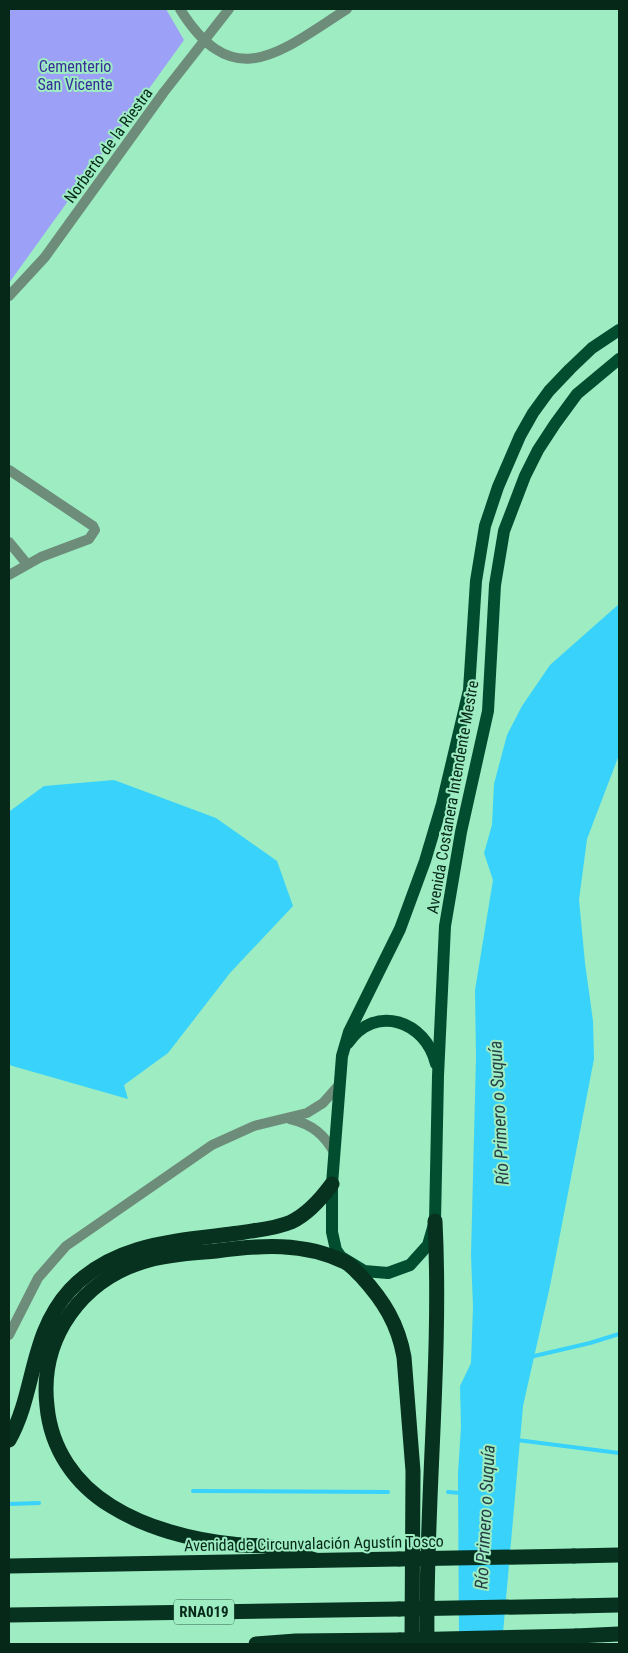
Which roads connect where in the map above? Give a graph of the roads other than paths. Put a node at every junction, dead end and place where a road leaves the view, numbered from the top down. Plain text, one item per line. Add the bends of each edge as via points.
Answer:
1 (180, 9) edge
2 (229, 9) edge
3 (347, 9) edge
4 (203, 40) junction
5 (9, 296) edge
6 (619, 330) edge
7 (619, 359) edge
8 (9, 470) edge
9 (9, 542) edge
10 (27, 564) junction
11 (9, 575) edge
12 (342, 1056) junction
13 (438, 1076) junction
14 (338, 1086) junction
15 (287, 1118) junction
16 (335, 1154) junction
17 (332, 1184) junction
18 (435, 1221) junction
19 (348, 1262) junction
20 (9, 1335) edge
21 (9, 1440) edge
22 (619, 1555) edge
23 (315, 1560) junction
24 (9, 1566) edge
25 (619, 1606) edge
26 (9, 1615) edge
27 (619, 1634) edge
28 (406, 1642) edge
29 (256, 1644) edge
30 (427, 1644) edge

1 - 4 street
2 - 4 street, Norberto de la Riestra
3 - 4 street via 276,54 253,59 235,59
4 - 5 street, Norberto de la Riestra via 45,257
6 - 12 main road, Avenida Costanera Intendente Mestre via 592,348 549,391 520,436 494,496 479,554 468,690 442,804 403,921 349,1032
7 - 13 main road, Avenida Costanera Intendente Mestre via 578,394 555,424 525,476 504,531 495,586 488,712 461,832 445,926
8 - 10 street via 96,530 89,539
9 - 10 street
10 - 11 street
12 - 13 main road via 362,1028 384,1021 402,1023 418,1032 428,1044 435,1058
12 - 14 main road, Avenida Costanera Intendente Mestre
13 - 18 main road, Avenida Costanera Intendente Mestre
14 - 15 street via 316,1109
14 - 16 main road, Avenida Costanera Intendente Mestre
15 - 16 street via 319,1131
15 - 20 street via 240,1131 212,1145 66,1246 38,1278
16 - 17 main road, Avenida Costanera Intendente Mestre
17 - 19 main road, Avenida Costanera Intendente Mestre via 334,1242 336,1250
17 - 21 highway via 312,1208 290,1222 137,1248 84,1277 50,1320
18 - 19 main road, Avenida Costanera Intendente Mestre via 428,1245 416,1260 403,1269 372,1273
18 - 30 highway via 436,1359 426,1576
19 - 23 highway via 304,1248 274,1246 165,1256 134,1264 105,1278 80,1300 57,1336 47,1367 47,1414 57,1447 74,1475 97,1496 127,1514 178,1533 214,1542 271,1547
19 - 28 highway via 389,1311 403,1349 413,1471
22 - 23 highway, Avenida de Circunvalación Agustín Tosco, bridge
23 - 24 highway, Avenida de Circunvalación Agustín Tosco
25 - 26 highway, RNA019, bridge
27 - 28 highway, bridge
28 - 29 highway

